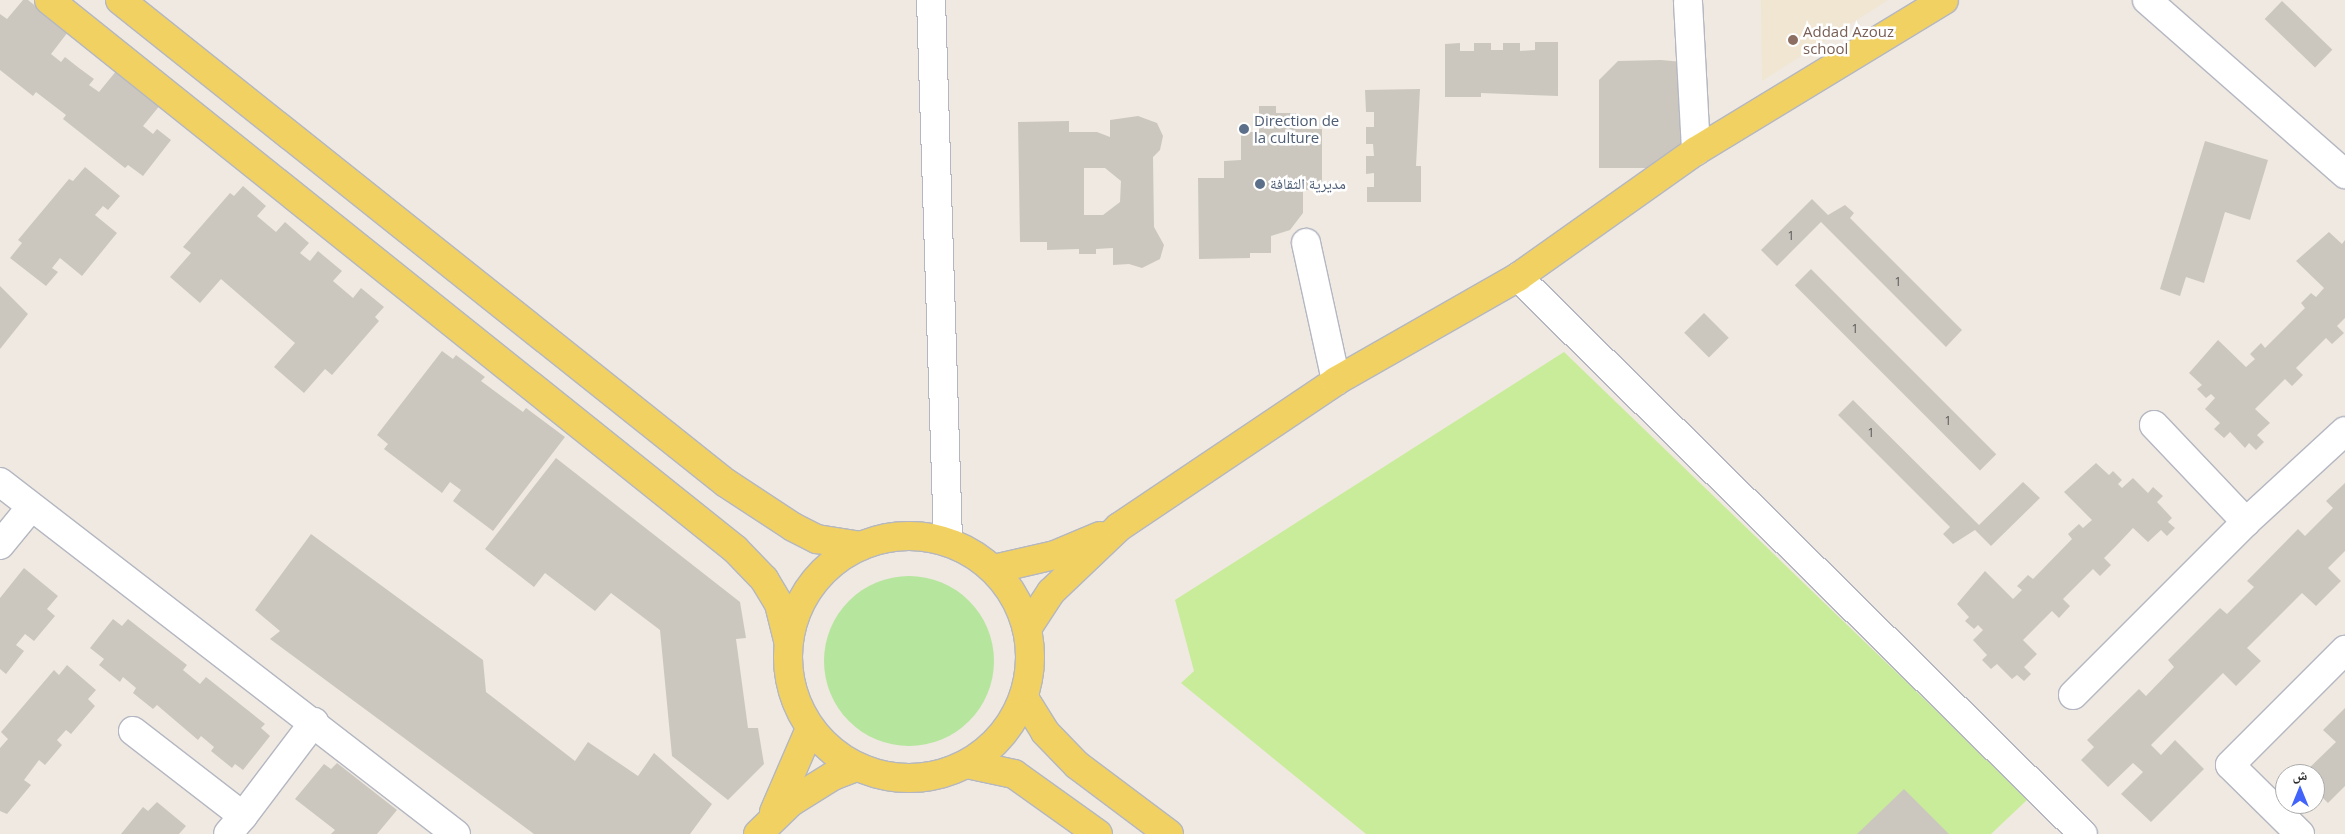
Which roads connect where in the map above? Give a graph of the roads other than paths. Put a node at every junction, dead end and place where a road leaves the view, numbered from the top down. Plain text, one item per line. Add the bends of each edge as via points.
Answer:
1 (49, 0) edge
2 (120, 0) edge
3 (931, 0) edge
4 (1944, 0) edge
5 (2147, 0) edge
6 (1688, 2) dead end
7 (1696, 151) junction
8 (2345, 174) edge
9 (1306, 243) dead end
10 (1518, 277) junction
11 (1336, 381) junction
12 (2154, 425) dead end
13 (2345, 431) edge
14 (0, 482) edge
15 (31, 507) junction
16 (2246, 522) junction
17 (1119, 527) junction
18 (948, 541) junction
19 (0, 545) edge
20 (860, 546) junction
21 (994, 569) junction
22 (1028, 627) junction
23 (788, 640) junction
24 (2345, 650) edge
25 (2073, 695) dead end
26 (1024, 698) junction
27 (314, 722) junction
28 (810, 729) junction
29 (133, 731) dead end
30 (967, 764) junction
31 (856, 767) junction
32 (236, 825) edge
33 (765, 826) edge
34 (456, 834) edge
35 (1098, 834) edge
36 (1169, 834) edge
37 (2083, 834) edge
38 (2300, 834) edge

1 - 23 main road via 735,549 764,580 779,604
2 - 20 main road via 726,483 817,539
3 - 18 street
4 - 7 main road
5 - 8 street
6 - 7 street
7 - 10 main road
9 - 11 street
10 - 11 main road
10 - 37 street
11 - 17 main road
12 - 16 street
13 - 16 street
14 - 15 street
15 - 19 street
15 - 27 street
16 - 25 street
17 - 21 main road via 1055,555
17 - 22 main road via 1051,592
18 - 20 main road via 904,536
18 - 21 main road
20 - 23 main road via 834,562 812,584 796,610
21 - 22 main road via 1015,596
22 - 26 main road via 1031,662
23 - 28 main road via 788,672 795,701
24 - 38 street via 2230,765
26 - 30 main road via 1011,724 992,747
26 - 36 main road via 1045,732 1077,765
27 - 32 street
27 - 34 street
28 - 31 main road via 831,751
28 - 33 main road
29 - 32 street
30 - 31 main road via 941,775 912,778 883,776
30 - 35 main road via 1014,774
31 - 33 main road via 811,788

